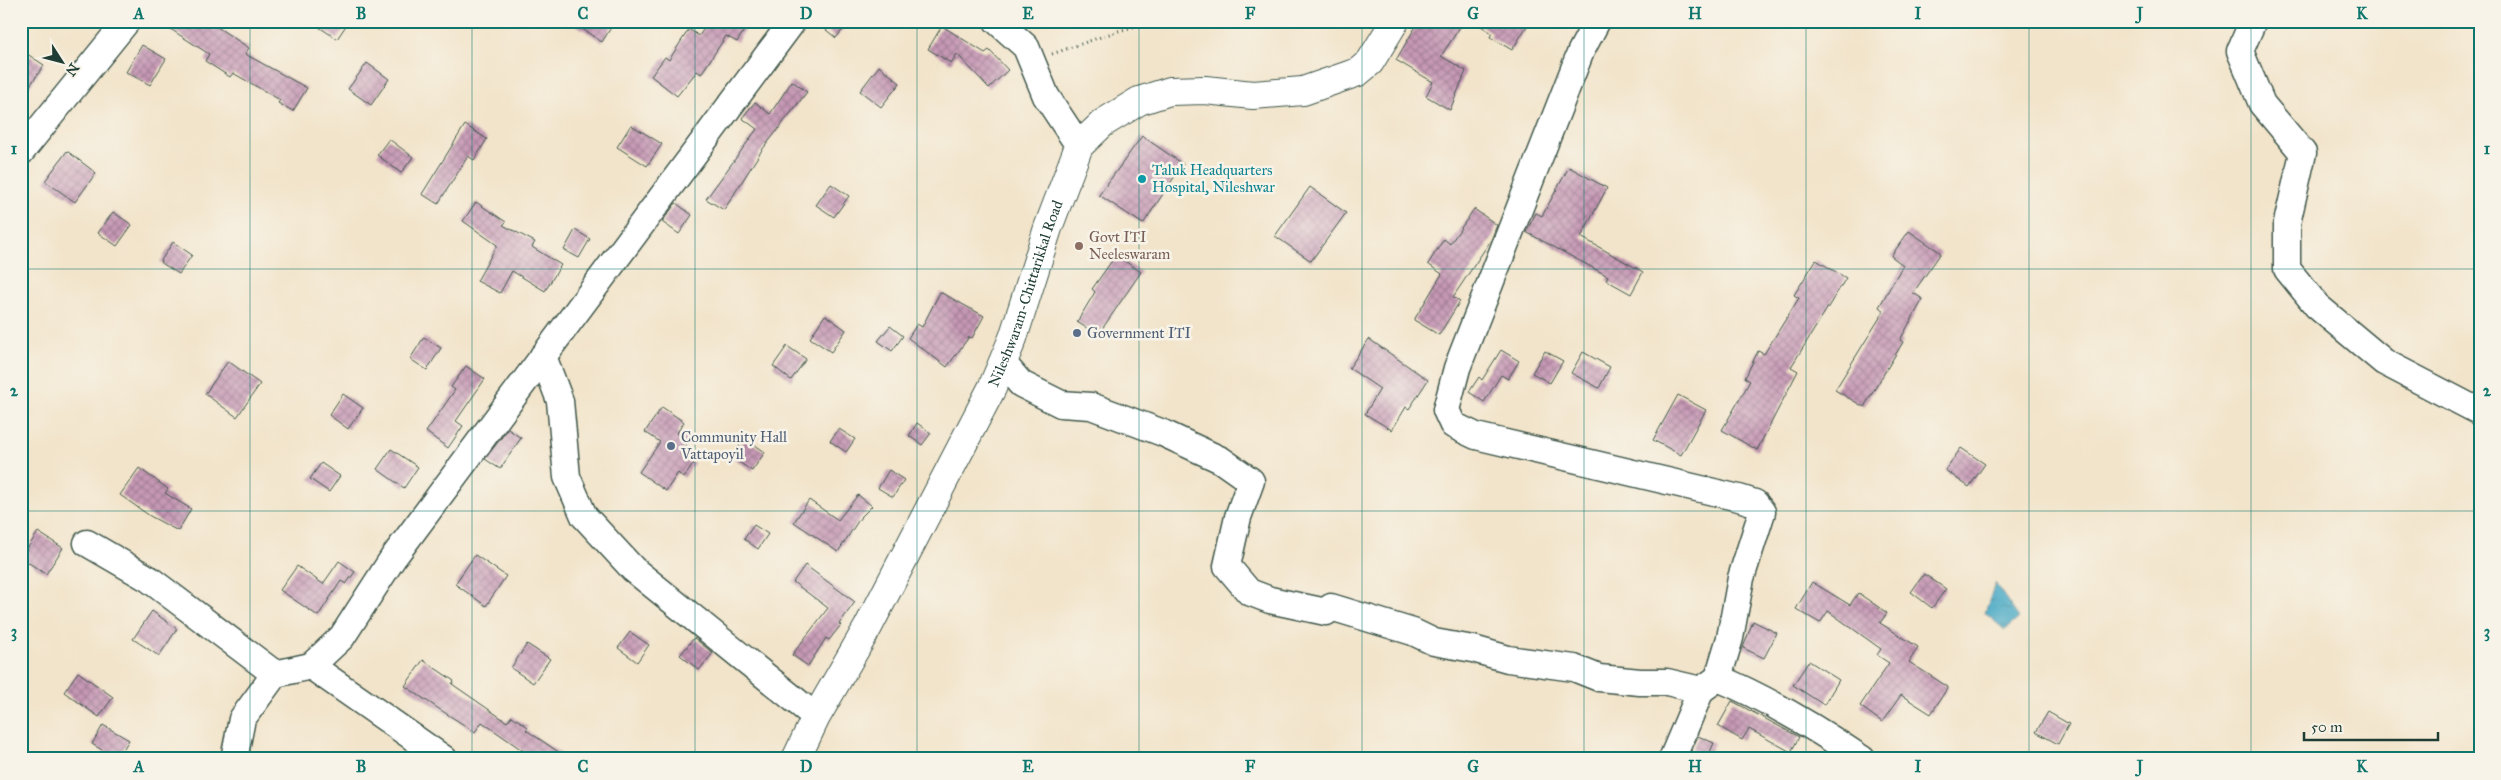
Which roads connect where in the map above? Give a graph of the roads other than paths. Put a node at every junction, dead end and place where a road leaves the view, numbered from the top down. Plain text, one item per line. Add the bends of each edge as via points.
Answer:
1 (127, 21) edge
2 (793, 21) edge
3 (997, 21) edge
4 (1395, 21) edge
5 (1597, 21) edge
6 (2253, 21) edge
7 (1079, 146) junction
8 (21, 152) edge
9 (543, 356) junction
10 (1003, 363) junction
11 (2480, 412) edge
12 (87, 543) dead end
13 (311, 666) junction
14 (275, 674) junction
15 (1709, 684) junction
16 (816, 717) junction
17 (234, 759) edge
18 (444, 759) edge
19 (796, 759) edge
20 (1672, 759) edge
21 (1862, 759) edge

1 - 8 street
2 - 9 street
3 - 7 street via 1026,46 1046,96
4 - 7 main road, Nileshwaram-Chittarikkal Road via 1370,62 1358,72 1293,92 1253,95 1205,90 1170,91 1139,101 1103,123
5 - 15 street via 1581,51 1464,350 1446,410 1453,424 1476,436 1754,503 1762,512 1741,578 1730,638
6 - 11 street via 2240,51 2262,104 2303,153 2287,223 2287,269 2317,306 2384,362
7 - 10 main road, Nileshwaram-Chittarikkal Road
9 - 13 street via 393,558 342,637
9 - 16 street via 560,401 567,477 584,516 633,569
10 - 15 street via 1021,384 1061,404 1091,406 1163,433 1221,460 1251,481 1238,517 1227,566 1249,592 1326,612 1331,607 1413,632 1434,642 1508,659 1574,668 1599,678
10 - 16 main road, Nileshwaram-Chittarikkal Road via 868,627
12 - 14 street via 150,579
13 - 14 street
13 - 18 street
14 - 17 street via 242,719
15 - 20 street
15 - 21 street via 1776,706
16 - 19 main road, Nileshwaram-Chittarikkal Road

